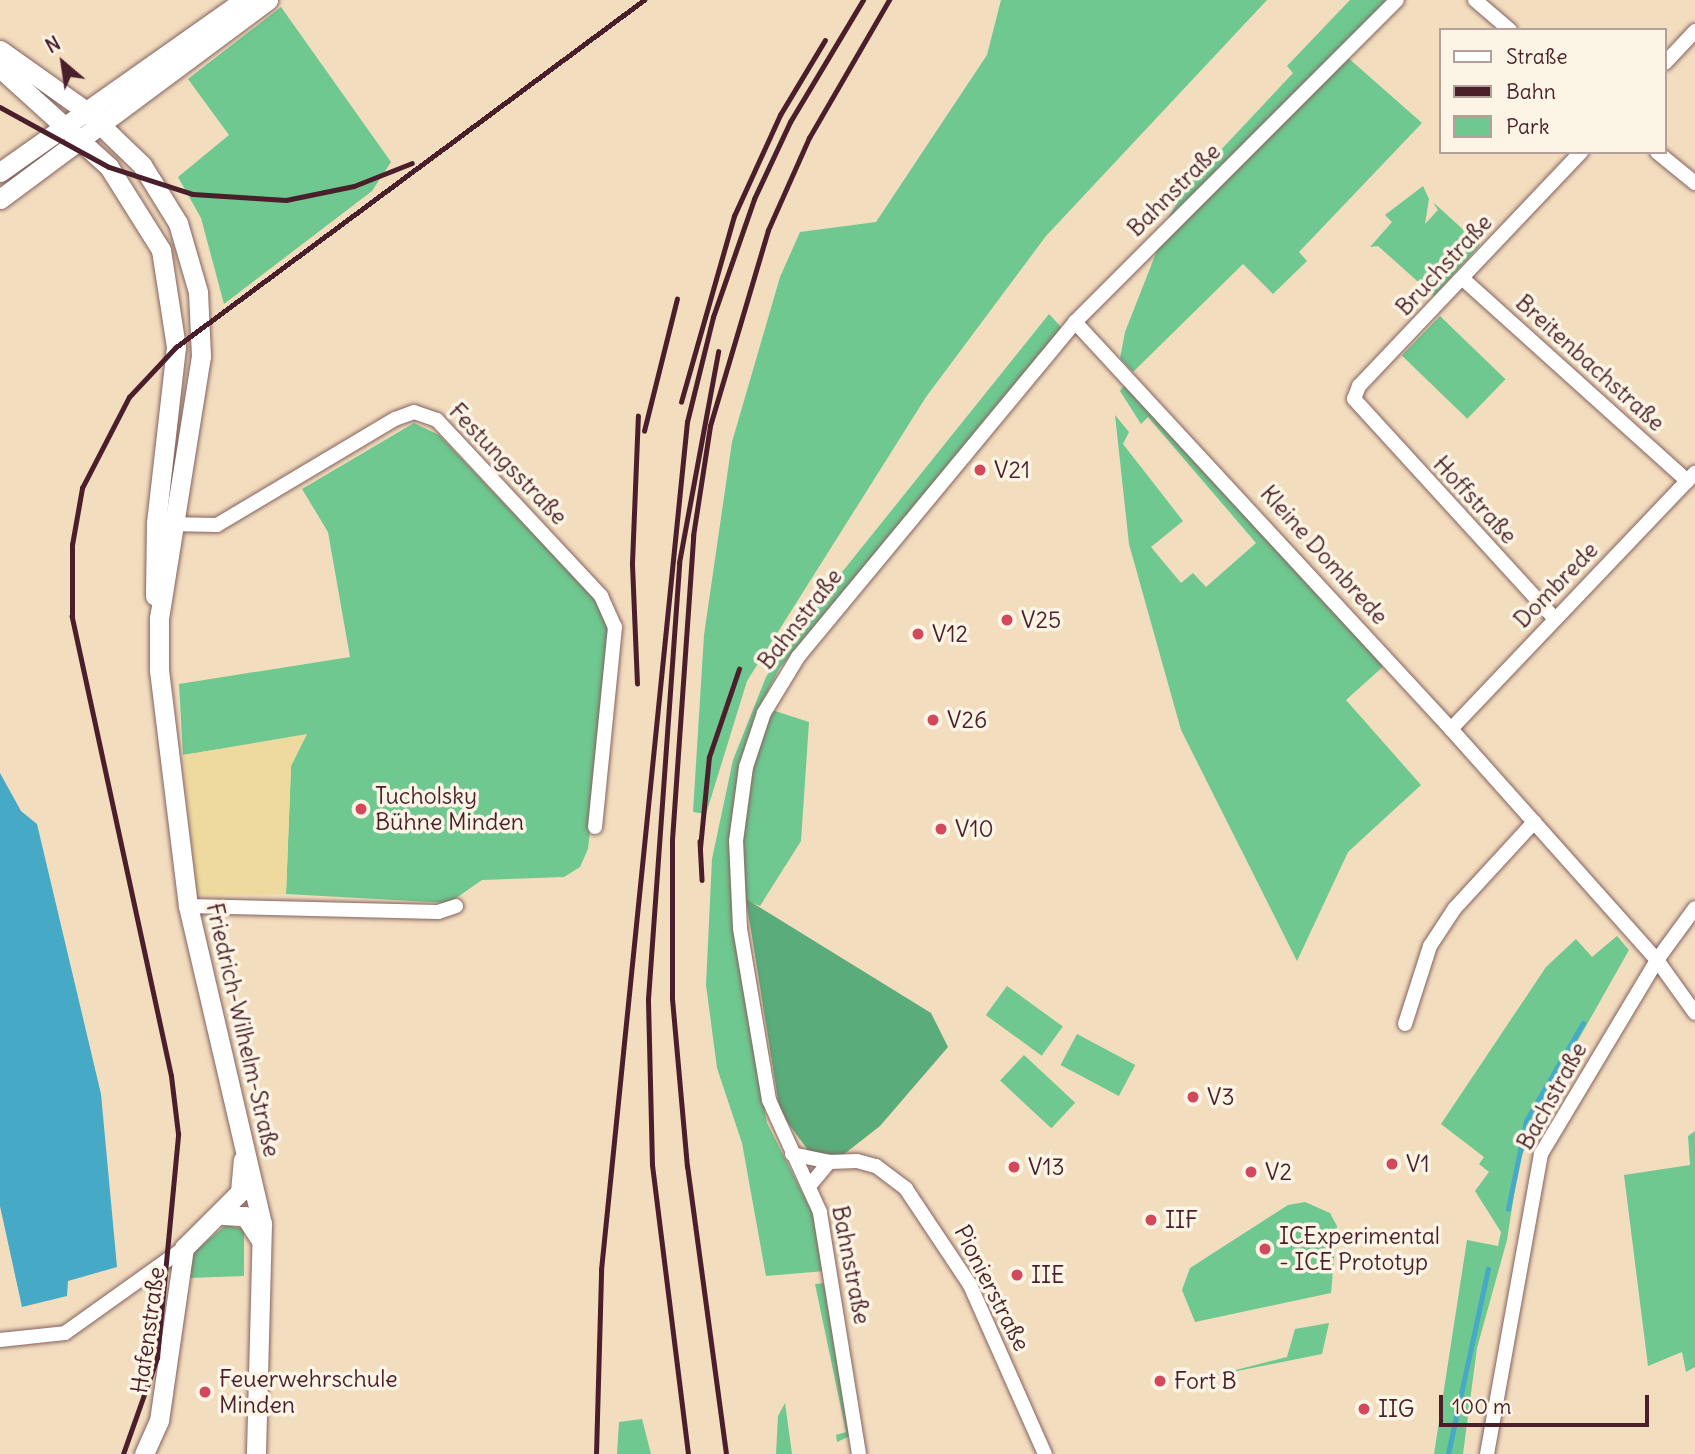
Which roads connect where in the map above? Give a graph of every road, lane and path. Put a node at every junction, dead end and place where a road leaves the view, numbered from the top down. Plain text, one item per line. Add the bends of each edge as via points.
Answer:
1 (244, 0) edge
2 (268, 0) edge
3 (1397, 0) edge
4 (1475, 0) edge
5 (1508, 28) edge
6 (1695, 31) edge
7 (0, 50) edge
8 (1667, 61) edge
9 (0, 68) edge
10 (86, 111) junction
11 (66, 125) junction
12 (102, 125) junction
13 (83, 140) junction
14 (1579, 154) edge
15 (1659, 154) edge
16 (0, 172) edge
17 (1695, 183) edge
18 (0, 199) edge
19 (1463, 279) junction
20 (1074, 322) junction
21 (174, 396) junction
22 (195, 399) junction
23 (1362, 411) joint
24 (1691, 477) edge
25 (165, 524) junction
26 (1555, 619) junction
27 (1451, 729) junction
28 (1534, 822) junction
29 (595, 827) dead end
30 (188, 906) junction
31 (456, 906) dead end
32 (1695, 908) edge
33 (1657, 960) junction
34 (1695, 1013) edge
35 (1405, 1024) dead end
36 (244, 1149) junction
37 (792, 1154) junction
38 (829, 1162) junction
39 (810, 1185) junction
40 (223, 1215) junction
41 (260, 1240) junction
42 (184, 1248) junction
43 (0, 1340) edge
44 (144, 1454) edge
45 (256, 1454) edge
46 (859, 1454) edge
47 (1045, 1454) edge
48 (1487, 1454) edge

1 - 10 main road
2 - 12 main road
3 - 20 street, Bahnstraße
4 - 5 street
6 - 8 street
7 - 10 main road, Friedrich-Wilhelm-Straße
9 - 11 main road, Friedrich-Wilhelm-Straße
10 - 11 main road
10 - 12 main road, Friedrich-Wilhelm-Straße
11 - 13 main road, Friedrich-Wilhelm-Straße
11 - 16 main road
12 - 13 main road
12 - 22 main road, Friedrich-Wilhelm-Straße via 155,184 190,252 201,327
13 - 18 main road
13 - 21 main road, Friedrich-Wilhelm-Straße via 126,186 161,250 176,324
14 - 19 street, Bruchstraße
15 - 17 street
19 - 23 street, Bruchstraße via 1359,386 1354,398
19 - 24 street, Breitenbachstraße
20 - 27 street, Kleine Dombrede
20 - 37 street, Bahnstraße via 777,683 753,745 736,841 740,928 769,1100
21 - 22 main road
21 - 25 main road, Friedrich-Wilhelm-Straße
22 - 25 main road, Friedrich-Wilhelm-Straße
23 - 26 street, Hoffstraße
24 - 26 street, Dombrede
25 - 29 street, Festungsstraße via 217,525 395,419 414,412 437,420 601,596 615,627
25 - 30 main road, Friedrich-Wilhelm-Straße via 159,618 161,716
26 - 27 street, Dombrede
27 - 28 street, Kleine Dombrede
28 - 33 street, Kleine Dombrede
28 - 35 street via 1455,908 1430,946
30 - 31 street via 438,912
30 - 36 main road, Friedrich-Wilhelm-Straße
32 - 33 street, Bachstraße
33 - 34 street, Kleine Dombrede
33 - 48 street, Bachstraße via 1541,1154
36 - 40 main road, Hafenstraße via 240,1192
36 - 41 main road, Friedrich-Wilhelm-Straße via 258,1198
37 - 38 street, Pionierstraße
37 - 39 street, Bahnstraße
38 - 39 street
38 - 47 street, Pionierstraße via 856,1161 890,1174 943,1238
39 - 46 street, Bahnstraße via 829,1251
40 - 41 main road via 245,1216
40 - 42 main road, Hafenstraße
41 - 45 main road, Friedrich-Wilhelm-Straße
42 - 43 street via 65,1333
42 - 44 main road, Hafenstraße via 159,1421

